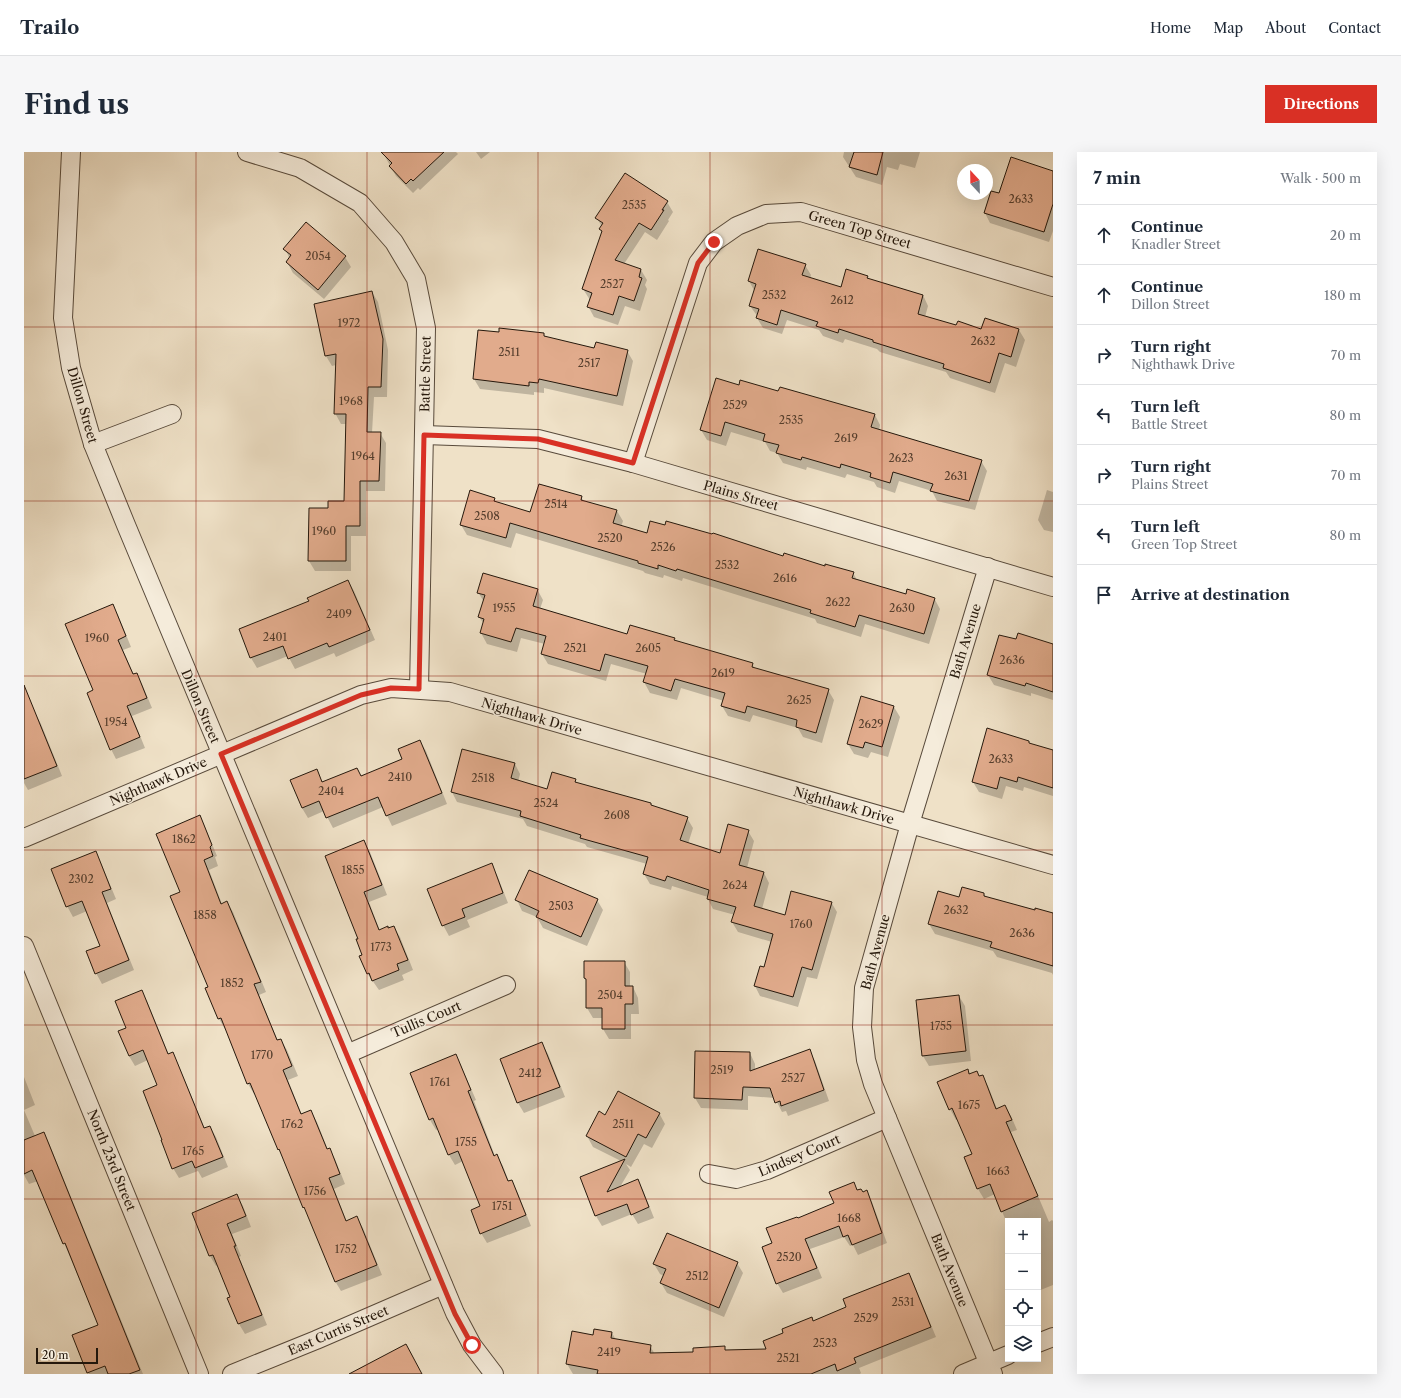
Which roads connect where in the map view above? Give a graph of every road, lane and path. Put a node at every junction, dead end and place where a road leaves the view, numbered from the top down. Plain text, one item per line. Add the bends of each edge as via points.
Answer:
1 (71, 152) edge
2 (247, 152) edge
3 (1053, 286) edge
4 (172, 414) dead end
5 (424, 435) junction
6 (93, 444) junction
7 (633, 463) junction
8 (988, 568) junction
9 (1053, 587) edge
10 (419, 689) junction
11 (221, 754) junction
12 (910, 824) junction
13 (24, 838) edge
14 (1053, 865) edge
15 (24, 946) edge
16 (506, 985) dead end
17 (346, 1054) junction
18 (887, 1118) junction
19 (709, 1174) dead end
20 (443, 1285) junction
21 (1053, 1337) edge
22 (1041, 1342) edge
23 (1005, 1358) edge
24 (991, 1369) edge
25 (199, 1374) edge
26 (232, 1374) edge
27 (494, 1374) edge
28 (963, 1374) edge

1 - 6 street, Dillon Street via 63,318 71,368
2 - 5 street, Battle Street via 300,168 360,204 394,242 416,279 426,328
3 - 7 street, Green Top Street via 801,212 766,214 736,226 714,242 698,263
4 - 6 street
5 - 7 street, Plains Street via 538,439
5 - 10 street, Battle Street
6 - 11 street, Dillon Street
7 - 8 street, Plains Street
8 - 9 street, Plains Street
8 - 12 street, Bath Avenue
10 - 11 street, Nighthawk Drive via 391,688 361,695
10 - 12 street, Nighthawk Drive via 450,692
11 - 13 street, Nighthawk Drive
11 - 17 street, Dillon Street
12 - 14 street, Nighthawk Drive
12 - 18 street, Bath Avenue via 864,988 862,1027 866,1060
15 - 25 street, North 23rd Street
16 - 17 street, Tullis Court
17 - 20 street, Dillon Street
18 - 19 street, Lindsey Court via 767,1170 742,1178
18 - 24 street, Bath Avenue
20 - 26 street, East Curtis Street
20 - 27 street, Dillon Street via 472,1345
21 - 22 street
23 - 24 street
24 - 28 street

